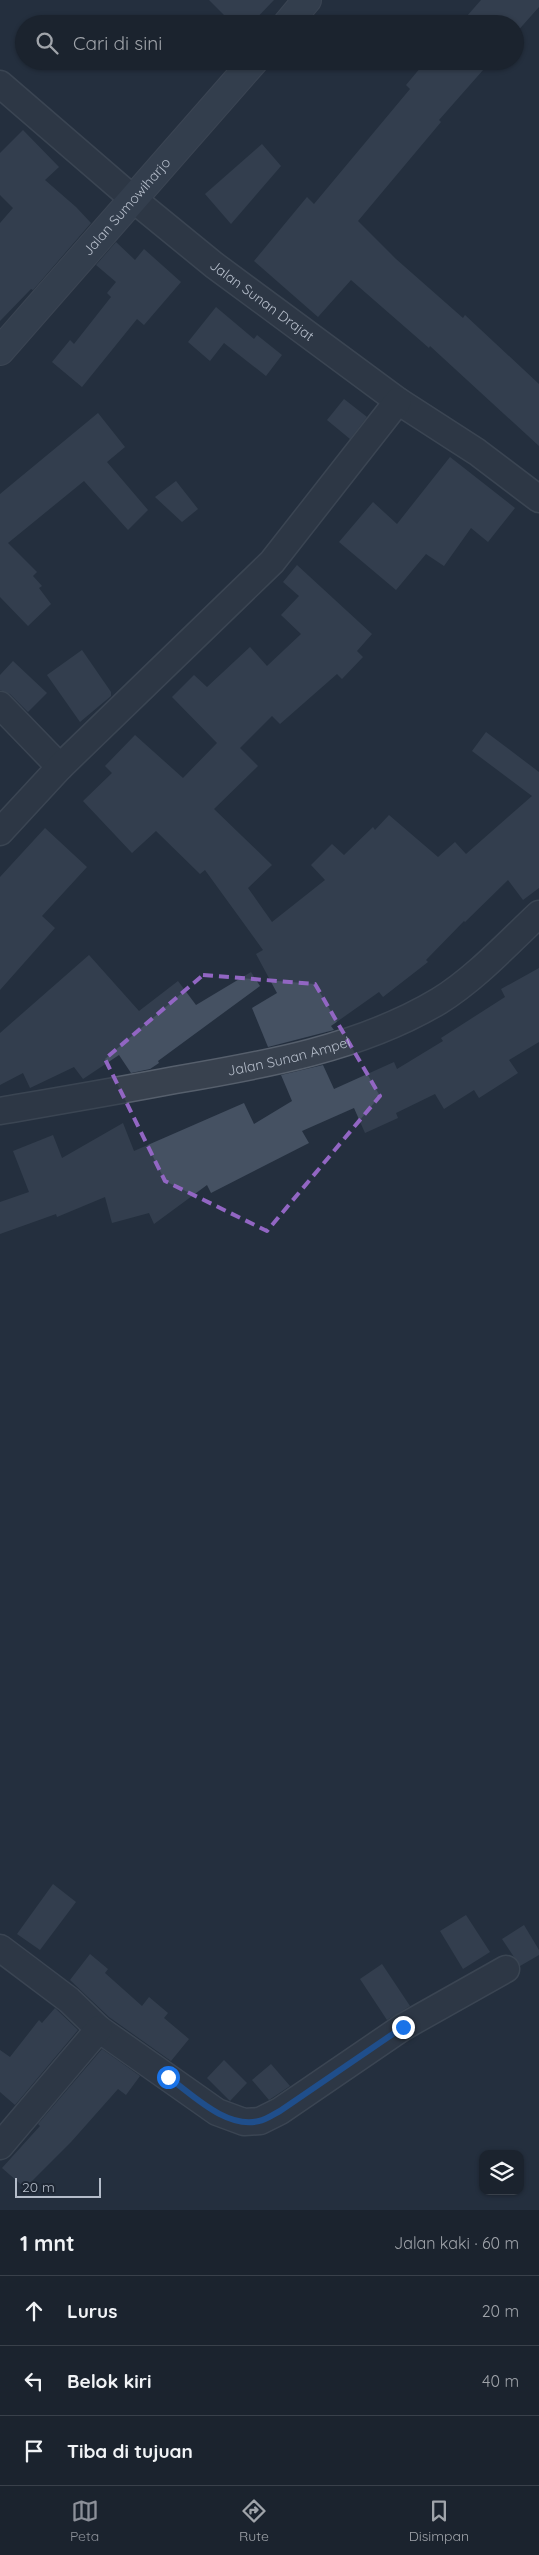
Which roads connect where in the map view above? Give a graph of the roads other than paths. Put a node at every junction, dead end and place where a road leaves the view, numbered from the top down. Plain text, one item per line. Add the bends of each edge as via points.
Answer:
1 (307, 0) edge
2 (294, 15) edge
3 (246, 70) edge
4 (4, 95) edge
5 (132, 198) junction
6 (0, 351) edge
7 (398, 400) junction
8 (539, 499) edge
9 (0, 705) edge
10 (60, 767) junction
11 (0, 832) edge
12 (539, 914) edge
13 (0, 1111) edge
14 (0, 1948) edge
15 (506, 1970) dead end
16 (99, 2029) junction
17 (0, 2146) edge

1 - 2 street
3 - 5 street, Jalan Sumowiharjo
4 - 5 street, Jalan Sunan Drajat
5 - 6 street, Jalan Sumowiharjo
5 - 7 street, Jalan Sunan Drajat via 214,265
7 - 8 street, Jalan Sunan Drajat via 477,452
7 - 10 street via 272,562
9 - 10 street
10 - 11 street
12 - 13 street, Jalan Sunan Ampel via 481,968 439,1001 347,1041 261,1065
14 - 16 street via 69,2000
15 - 16 street via 403,2027 280,2111 260,2121 244,2122 217,2112
16 - 17 street

